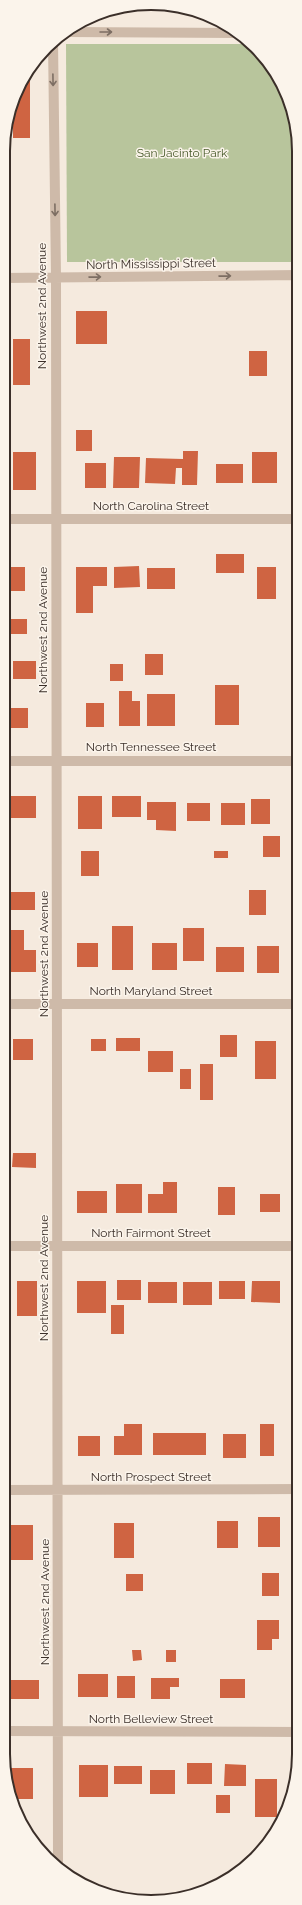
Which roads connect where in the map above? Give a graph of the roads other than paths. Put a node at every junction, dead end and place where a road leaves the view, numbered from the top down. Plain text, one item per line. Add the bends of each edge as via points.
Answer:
1 (76, 32) edge
2 (228, 33) edge
3 (53, 49) edge
4 (292, 275) edge
5 (10, 278) edge
6 (56, 278) junction
7 (10, 519) edge
8 (56, 519) junction
9 (292, 519) edge
10 (10, 760) edge
11 (56, 760) junction
12 (292, 761) edge
13 (10, 1004) edge
14 (57, 1004) junction
15 (292, 1004) edge
16 (10, 1246) edge
17 (57, 1246) junction
18 (292, 1246) edge
19 (292, 1489) edge
20 (10, 1490) edge
21 (58, 1490) junction
22 (10, 1731) edge
23 (58, 1731) junction
24 (292, 1732) edge
25 (58, 1860) edge

1 -> 2 street
3 -> 6 street, Northwest 2nd Avenue
6 -> 4 street, North Mississippi Street
5 - 6 street, North Mississippi Street
6 - 8 street, Northwest 2nd Avenue
7 - 8 street, North Carolina Street
8 - 9 street, North Carolina Street
8 - 11 street, Northwest 2nd Avenue
10 - 11 street, North Tennessee Street
11 - 12 street, North Tennessee Street
11 - 14 street, Northwest 2nd Avenue
13 - 14 street, North Maryland Street
14 - 15 street, North Maryland Street
14 - 17 street, Northwest 2nd Avenue
16 - 17 street, North Fairmont Street
17 - 18 street, North Fairmont Street
17 - 21 street, Northwest 2nd Avenue
19 - 21 street, North Prospect Street
20 - 21 street, North Prospect Street
21 - 23 street, Northwest 2nd Avenue
22 - 23 street, North Belleview Street
23 - 24 street, North Belleview Street
23 - 25 street, Northwest 2nd Avenue

